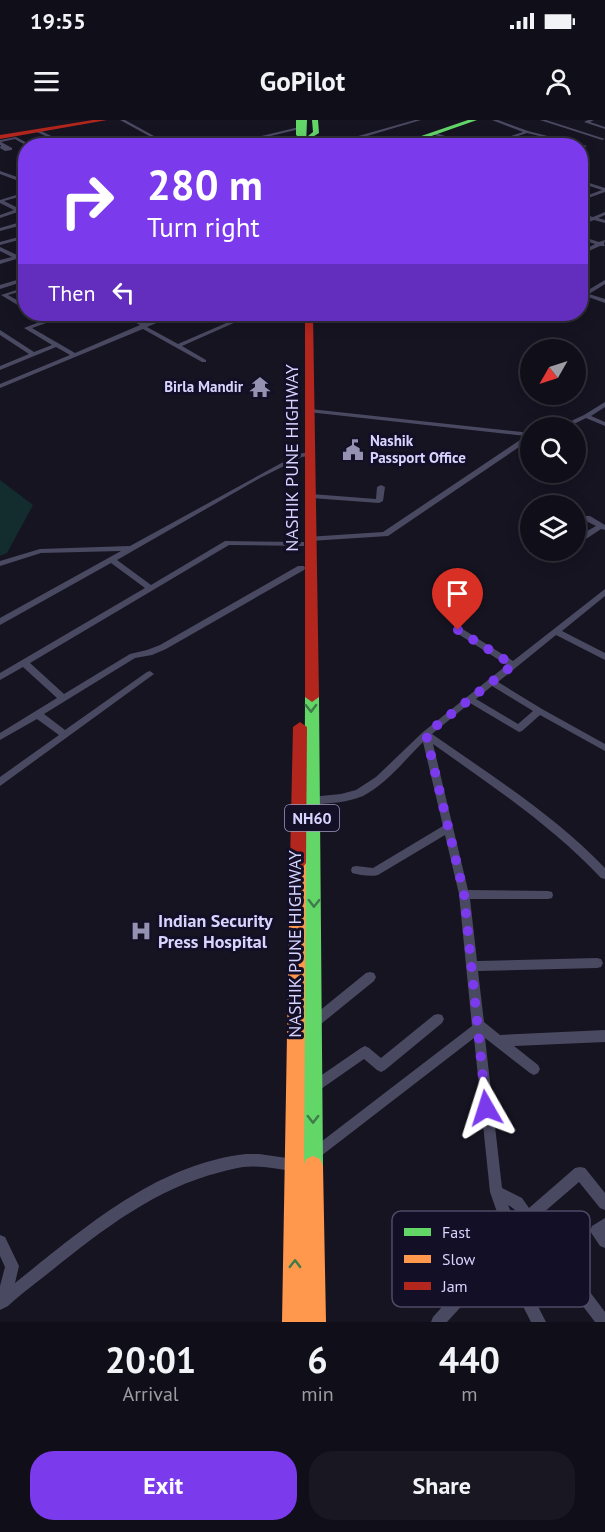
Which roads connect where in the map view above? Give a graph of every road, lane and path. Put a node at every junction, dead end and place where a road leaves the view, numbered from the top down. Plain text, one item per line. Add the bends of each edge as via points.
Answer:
1 (86, 120) edge
2 (104, 120) edge
3 (122, 120) edge
4 (315, 120) edge
5 (474, 120) edge
6 (494, 120) edge
7 (542, 120) edge
8 (578, 120) edge
9 (592, 120) edge
10 (586, 122) junction
11 (426, 126) edge
12 (605, 128) edge
13 (38, 131) junction
14 (527, 132) junction
15 (305, 133) edge
16 (18, 138) edge
17 (19, 138) edge
18 (23, 138) edge
19 (53, 138) edge
20 (156, 138) edge
21 (273, 138) edge
22 (361, 138) edge
23 (412, 138) edge
24 (454, 138) edge
25 (509, 138) edge
26 (549, 138) edge
27 (604, 138) edge
28 (18, 139) edge
29 (18, 141) edge
30 (2, 144) edge
31 (18, 145) edge
32 (588, 145) edge
33 (0, 172) edge
34 (18, 179) dead end
35 (588, 184) edge
36 (605, 189) edge
37 (18, 195) edge
38 (588, 196) edge
39 (0, 201) edge
40 (18, 210) joint
41 (605, 213) edge
42 (0, 217) edge
43 (588, 217) edge
44 (594, 219) junction
45 (588, 222) edge
46 (605, 222) edge
47 (18, 224) edge
48 (0, 230) edge
49 (18, 238) edge
50 (588, 239) edge
51 (603, 243) edge
52 (0, 244) edge
53 (0, 249) edge
54 (588, 250) edge
55 (16, 257) joint
56 (0, 262) edge
57 (18, 282) edge
58 (605, 282) edge
59 (0, 287) edge
60 (588, 290) edge
61 (18, 291) edge
62 (588, 295) edge
63 (605, 301) edge
64 (18, 303) edge
65 (46, 321) edge
66 (136, 321) edge
67 (156, 321) edge
68 (235, 321) edge
69 (303, 321) edge
70 (309, 321) edge
71 (144, 326) junction
72 (0, 332) edge
73 (8, 337) junction
74 (0, 340) edge
75 (57, 345) junction
76 (177, 346) junction
77 (34, 355) junction
78 (74, 355) junction
79 (204, 361) dead end
80 (0, 368) edge
81 (0, 386) edge
82 (605, 404) edge
83 (310, 411) junction
84 (586, 416) joint
85 (605, 424) edge
86 (520, 435) edge
87 (520, 443) edge
88 (305, 454) junction
89 (381, 487) dead end
90 (311, 496) junction
91 (587, 518) dead end
92 (603, 527) edge
93 (586, 536) edge
94 (306, 542) junction
95 (85, 548) junction
96 (131, 548) junction
97 (107, 561) junction
98 (0, 564) edge
99 (301, 568) junction
100 (150, 588) junction
101 (605, 592) edge
102 (0, 622) edge
103 (458, 630) dead end
104 (556, 631) junction
105 (605, 657) edge
106 (24, 663) junction
107 (513, 665) junction
108 (2, 672) edge
109 (150, 674) dead end
110 (492, 682) junction
111 (63, 698) junction
112 (470, 699) junction
113 (539, 711) junction
114 (37, 714) junction
115 (426, 734) junction
116 (65, 735) junction
117 (0, 737) edge
118 (605, 747) edge
119 (0, 782) edge
120 (302, 795) junction
121 (447, 829) junction
122 (356, 870) dead end
123 (605, 875) edge
124 (464, 894) junction
125 (548, 895) dead end
126 (597, 963) dead end
127 (471, 966) junction
128 (370, 978) dead end
129 (438, 1019) dead end
130 (312, 1024) junction
131 (478, 1026) junction
132 (605, 1036) edge
133 (498, 1041) junction
134 (534, 1069) dead end
135 (312, 1088) junction
136 (313, 1156) junction
137 (296, 1165) junction
138 (496, 1192) junction
139 (605, 1203) edge
140 (504, 1211) edge
141 (523, 1211) edge
142 (535, 1211) edge
143 (605, 1225) edge
144 (605, 1241) edge
145 (0, 1242) edge
146 (1, 1302) edge
147 (590, 1304) edge
148 (452, 1307) edge
149 (531, 1307) edge
150 (294, 1322) edge
151 (315, 1322) edge
152 (438, 1322) edge
153 (539, 1322) edge
154 (604, 1322) edge

1 - 18 main road
2 - 13 main road
3 - 20 street
4 - 15 main road via 316,133
5 - 11 main road
6 - 14 street
7 - 27 street
8 - 10 street
9 - 10 street
10 - 12 street
11 - 22 street
11 - 23 main road
11 - 24 street
13 - 17 main road
13 - 19 street
14 - 25 street
14 - 26 street
15 - 21 street
16 - 30 main road
27 - 32 street
28 - 30 main road
29 - 30 street
30 - 31 street
33 - 34 street
35 - 36 street
36 - 38 street
37 - 39 street
39 - 40 street
40 - 42 street
41 - 44 street
43 - 44 street
44 - 45 street
44 - 46 street
47 - 48 street
49 - 52 street
50 - 51 street
51 - 54 street
53 - 55 street
55 - 56 street
57 - 59 street
58 - 60 street
61 - 64 street via 4,295
62 - 63 street
65 - 75 street via 27,328
66 - 71 street
67 - 71 street
68 - 76 street
69 - 88 main road, NASHIK PUNE HIGHWAY / NH60
70 - 83 main road, NASHIK PUNE HIGHWAY / NH60
71 - 76 street
71 - 78 street
72 - 73 street
73 - 74 street
73 - 77 street
75 - 77 street
75 - 78 street
76 - 79 street
77 - 80 street
78 - 81 street
82 - 84 street
83 - 86 street
83 - 88 main road, NASHIK PUNE HIGHWAY / NH60
84 - 85 street
87 - 94 street via 385,534
88 - 90 main road, NASHIK PUNE HIGHWAY / NH60
88 - 94 main road, NASHIK PUNE HIGHWAY / NH60
88 - 96 street
89 - 90 street via 379,501
90 - 94 main road, NASHIK PUNE HIGHWAY / NH60
91 - 92 street
92 - 93 street
94 - 99 main road, NASHIK PUNE HIGHWAY / NH60
94 - 100 street via 228,543
94 -> 120 main road, NASHIK PUNE HIGHWAY / NH60
95 - 96 street
95 - 97 street
95 - 98 street via 40,551
96 - 97 street
97 - 100 street
97 - 102 street
99 - 111 street via 163,647 133,656
99 - 120 main road, NASHIK PUNE HIGHWAY / NH60
100 - 106 street
101 - 104 street
103 - 107 street
104 - 105 street
104 - 107 street
106 - 108 street
106 - 111 street
107 - 110 street
109 - 116 street
110 - 112 street
110 - 113 street
111 - 114 street
112 - 113 street via 519,729
112 - 115 street
113 - 118 street
114 - 116 street
114 - 117 street
115 - 120 street via 379,780 359,793 341,798
115 - 121 street
115 - 123 street via 547,821
116 - 119 street
120 -> 130 main road, NASHIK PUNE HIGHWAY / NH60 via 314,865
120 - 137 main road, NASHIK PUNE HIGHWAY / NH60
121 - 122 street via 374,872
121 - 124 street
124 - 125 street
124 - 127 street
126 - 127 street
127 - 131 street
128 - 130 street
129 - 135 street via 381,1066 366,1052
130 - 135 main road, NASHIK PUNE HIGHWAY / NH60
131 - 133 street
131 - 136 street
131 - 138 street
132 - 133 street
133 - 134 street
135 -> 136 main road, NASHIK PUNE HIGHWAY / NH60
136 - 151 main road, NASHIK PUNE HIGHWAY / NH60
137 - 146 street via 241,1161 178,1178 121,1208
150 -> 137 main road, NASHIK PUNE HIGHWAY / NH60
138 - 140 street
138 - 141 street
139 - 142 street via 580,1173
143 - 144 street via 597,1231
145 - 146 street via 12,1266
147 - 154 street
148 - 152 street
149 - 153 street

